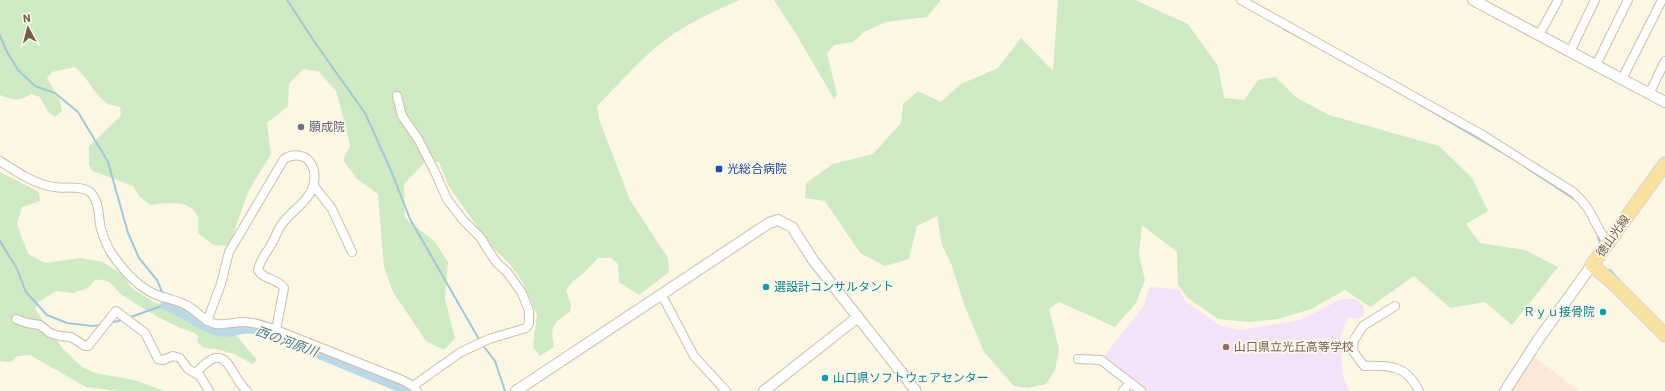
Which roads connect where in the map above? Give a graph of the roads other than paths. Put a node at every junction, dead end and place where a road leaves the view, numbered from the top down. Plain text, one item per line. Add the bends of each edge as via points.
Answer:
1 (1241, 0) edge
2 (1473, 0) edge
3 (1558, 0) edge
4 (1595, 0) edge
5 (1628, 0) edge
6 (1662, 0) edge
7 (1484, 3) edge
8 (1539, 35) junction
9 (1570, 52) junction
10 (1665, 61) edge
11 (1596, 65) junction
12 (1622, 79) junction
13 (1649, 94) junction
14 (397, 96) dead end
15 (1665, 102) edge
16 (0, 161) edge
17 (1665, 164) edge
18 (314, 186) junction
19 (1608, 243) junction
20 (352, 252) dead end
21 (1592, 265) junction
22 (660, 295) junction
23 (1395, 306) dead end
24 (858, 317) junction
25 (16, 318) dead end
26 (207, 321) junction
27 (276, 330) junction
28 (1665, 335) edge
29 (1078, 359) dead end
30 (196, 373) junction
31 (1130, 382) junction
32 (415, 389) edge
33 (209, 391) edge
34 (247, 391) edge
35 (516, 391) edge
36 (726, 391) edge
37 (764, 391) edge
38 (916, 391) edge
39 (1123, 391) edge
40 (1141, 391) edge
41 (1419, 391) edge
42 (1504, 391) edge

1 - 19 street via 1481,134 1573,192 1584,201
2 - 7 street
3 - 8 street
4 - 9 street
5 - 11 street
6 - 12 street
7 - 8 street
8 - 9 street
9 - 11 street
10 - 13 street
11 - 12 street
12 - 13 street
13 - 15 street
14 - 32 street via 402,116 418,139 447,198 496,262 507,272 522,293 529,311 529,324 526,328 489,339 461,352
16 - 26 street via 41,184 76,188 91,193 97,202 101,229 106,242 112,254 130,276 146,290 180,302
17 - 19 main road, 徳山光線
18 - 20 street via 332,209
18 - 26 street via 313,169 307,158 290,155 284,159 229,252 221,284
18 - 27 street via 299,208 281,224 259,262 260,274 282,284 284,288
19 - 21 main road, 徳山光線
21 - 28 main road, 徳山光線
21 - 42 street
22 - 24 street via 769,223 778,220 792,227 813,260
22 - 35 street
22 - 36 street via 694,356
23 - 41 street via 1363,326 1354,340 1353,351 1364,366 1387,365 1406,373
24 - 37 street
24 - 38 street
25 - 30 street via 40,325 50,333 71,337 88,346 116,311 145,333 158,359 174,356 180,358 188,369
26 - 27 street via 216,324 257,323
27 - 32 street via 402,380
29 - 31 street via 1101,360
30 - 33 street
30 - 34 street via 213,358 222,358 227,361
31 - 39 street
31 - 40 street

